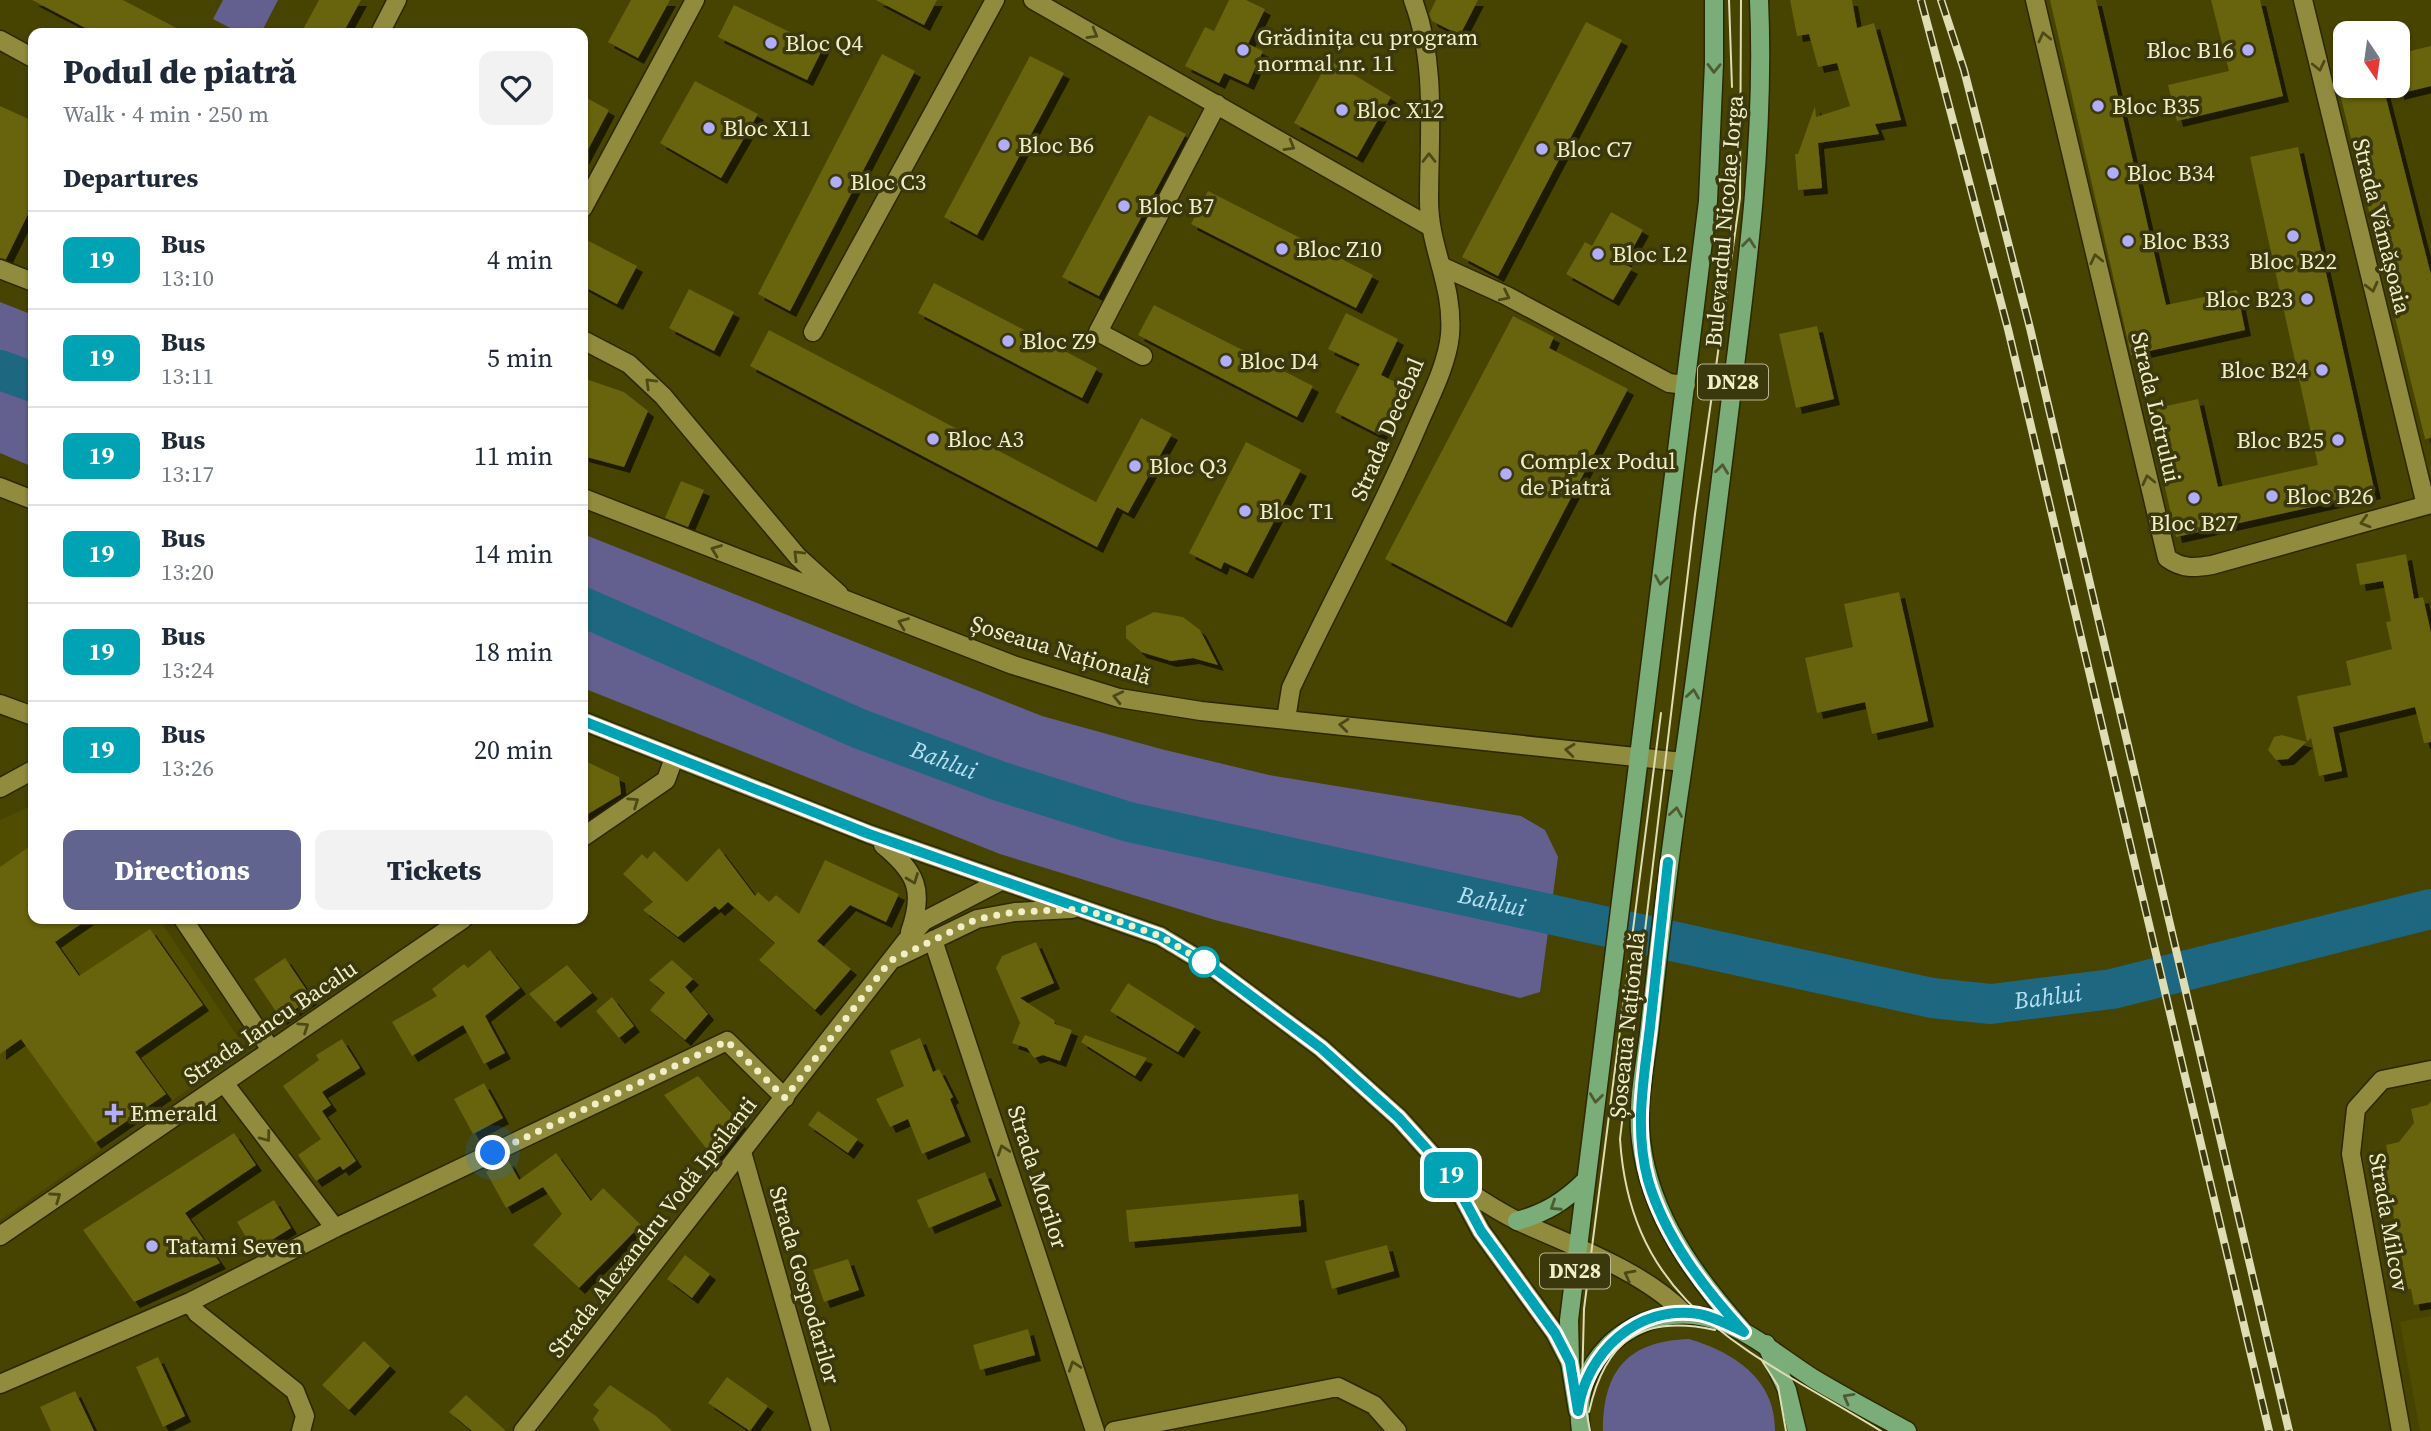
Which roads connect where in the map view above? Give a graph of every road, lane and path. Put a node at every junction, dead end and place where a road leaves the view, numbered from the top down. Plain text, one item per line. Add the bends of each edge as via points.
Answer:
1 (397, 0) edge
2 (695, 0) edge
3 (995, 0) edge
4 (1033, 0) edge
5 (1413, 0) edge
6 (1714, 0) edge
7 (1759, 0) edge
8 (2035, 0) edge
9 (2303, 0) edge
10 (383, 28) edge
11 (0, 40) edge
12 (28, 55) edge
13 (1217, 104) junction
14 (588, 199) edge
15 (1429, 226) junction
16 (1443, 267) junction
17 (0, 269) edge
18 (28, 280) edge
19 (813, 332) dead end
20 (588, 343) edge
21 (1143, 356) dead end
22 (1686, 385) junction
23 (0, 487) edge
24 (28, 498) edge
25 (588, 500) edge
26 (2429, 504) edge
27 (848, 602) junction
28 (0, 704) edge
29 (28, 714) edge
30 (1286, 719) junction
31 (588, 723) edge
32 (1638, 757) junction
33 (674, 758) junction
34 (1683, 762) junction
35 (28, 773) edge
36 (0, 788) edge
37 (588, 834) edge
38 (869, 834) junction
39 (1626, 856) joint
40 (1668, 862) joint
41 (999, 882) junction
42 (1084, 909) junction
43 (186, 924) edge
44 (456, 924) edge
45 (933, 940) junction
46 (906, 941) junction
47 (890, 961) junction
48 (271, 1050) junction
49 (2431, 1070) edge
50 (225, 1083) junction
51 (785, 1098) junction
52 (742, 1152) junction
53 (1586, 1180) junction
54 (1459, 1186) junction
55 (1517, 1221) junction
56 (335, 1228) junction
57 (0, 1236) edge
58 (1577, 1247) junction
59 (190, 1302) junction
60 (1685, 1313) junction
61 (1744, 1332) junction
62 (1766, 1344) junction
63 (1570, 1362) junction
64 (0, 1384) edge
65 (1578, 1411) junction
66 (814, 1429) edge
67 (302, 1431) edge
68 (523, 1431) edge
69 (1095, 1431) edge
70 (1114, 1431) edge
71 (1397, 1431) edge
72 (1581, 1431) edge
73 (1797, 1431) edge
74 (1907, 1431) edge
75 (2401, 1431) edge

1 - 10 street
2 - 14 street
3 - 19 street
4 -> 13 street
15 -> 5 street, Strada Decebal via 1429,84 1422,24
6 -> 22 main road, Bulevardul Nicolae Iorga / DN28 via 1708,201
34 -> 7 main road, Bulevardul Nicolae Iorga / DN28 via 1756,175
26 -> 8 street, Strada Lotrului via 2212,565 2193,568 2167,558
9 -> 26 street, Strada Vămășoaia
11 - 12 street
13 -> 15 street
13 - 21 street via 1098,332
15 - 16 street, Strada Decebal
16 -> 22 street via 1669,383
16 - 30 street, Strada Decebal via 1452,304 1450,339 1436,383 1394,483 1291,688
17 - 18 street
27 -> 20 street, Șoseaua Națională via 798,557 663,396 629,364
22 -> 32 main road, Bulevardul Nicolae Iorga / DN28
23 - 24 street
27 -> 25 street
30 -> 27 street, Șoseaua Națională via 1119,698 1013,665
28 - 29 street
32 -> 30 street, Șoseaua Națională
31 - 33 street
32 - 34 street, Șoseaua Națională
32 - 39 main road, Bulevardul Nicolae Iorga / DN28
37 -> 33 street via 666,780
33 - 38 street
40 -> 34 main road, Bulevardul Nicolae Iorga / DN28
35 - 36 street
38 - 41 street
38 -> 46 street via 906,864 917,885 918,909
39 -> 53 main road, Șoseaua Națională / DN28
40 - 61 main road, Șoseaua Națională / DN28 via 1641,1096 1641,1138 1658,1206 1691,1268
41 - 42 street
41 - 46 street, Strada Alexandru Vodă Ipsilanti via 924,921
42 - 45 street via 977,919
42 - 54 street via 1160,936 1272,1010 1399,1118
43 - 48 street
48 -> 44 street, Strada Iancu Bacalu
45 - 47 street
69 -> 45 street, Strada Morilor
46 - 47 street, Strada Alexandru Vodă Ipsilanti
47 - 51 street, Strada Alexandru Vodă Ipsilanti
48 - 50 street, Strada Iancu Bacalu
49 - 75 street, Strada Milcov via 2382,1080 2356,1109 2351,1154
50 -> 56 street
57 -> 50 street, Strada Iancu Bacalu
51 - 52 street, Strada Alexandru Vodă Ipsilanti
51 - 56 street via 727,1041
52 - 66 street, Strada Gospodarilor
52 - 68 street, Strada Alexandru Vodă Ipsilanti
53 -> 55 main road via 1559,1204
53 - 58 main road, DN28
54 - 55 street
54 - 63 street via 1481,1231 1555,1333
55 - 58 street
56 - 59 street
60 -> 58 street via 1667,1295
58 - 63 main road, DN28 via 1569,1320
59 - 64 street
59 - 67 street via 197,1313 295,1391 304,1416
60 - 61 main road, DN28 via 1715,1318
60 - 65 main road, DN28 via 1646,1321 1622,1332 1589,1369
61 - 62 main road, DN28
62 - 73 main road via 1787,1390
74 -> 62 main road, DN28 via 1814,1379
63 - 65 main road, DN28
65 - 72 main road, DN28
70 - 71 street via 1338,1387 1374,1405

